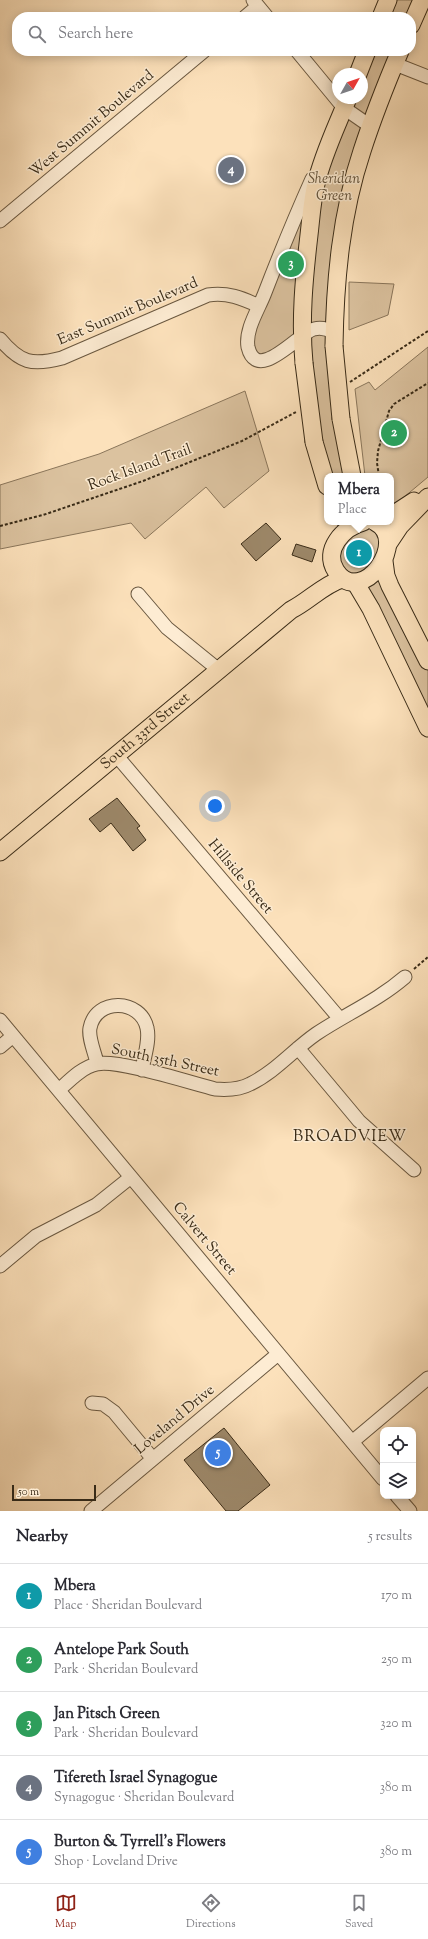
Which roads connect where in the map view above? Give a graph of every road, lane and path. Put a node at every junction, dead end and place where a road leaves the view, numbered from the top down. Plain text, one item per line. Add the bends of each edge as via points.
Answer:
1 (388, 0) edge
2 (422, 0) edge
3 (256, 3) edge
4 (249, 12) edge
5 (264, 12) edge
6 (383, 12) edge
7 (416, 14) edge
8 (198, 56) edge
9 (301, 56) edge
10 (365, 56) edge
11 (397, 57) edge
12 (360, 68) edge
13 (428, 77) edge
14 (332, 88) edge
15 (346, 104) edge
16 (347, 104) edge
17 (370, 126) junction
18 (326, 151) junction
19 (0, 221) edge
20 (259, 306) junction
21 (428, 331) edge
22 (302, 336) junction
23 (0, 339) edge
24 (334, 340) junction
25 (428, 383) edge
26 (345, 385) dead end
27 (283, 418) dead end
28 (351, 473) edge
29 (379, 473) edge
30 (324, 476) edge
31 (428, 492) edge
32 (428, 497) edge
33 (394, 511) edge
34 (337, 525) edge
35 (358, 525) edge
36 (379, 525) edge
37 (0, 526) edge
38 (337, 539) junction
39 (388, 544) junction
40 (332, 560) junction
41 (384, 560) junction
42 (349, 581) junction
43 (138, 594) dead end
44 (291, 610) junction
45 (428, 661) edge
46 (220, 670) junction
47 (428, 728) edge
48 (116, 755) junction
49 (0, 852) edge
50 (428, 957) edge
51 (405, 976) joint
52 (340, 1019) junction
53 (0, 1020) edge
54 (13, 1036) junction
55 (0, 1047) edge
56 (298, 1048) junction
57 (97, 1064) junction
58 (142, 1070) junction
59 (59, 1090) junction
60 (414, 1170) dead end
61 (131, 1177) junction
62 (0, 1266) edge
63 (278, 1354) junction
64 (428, 1378) edge
65 (92, 1403) dead end
66 (352, 1442) junction
67 (153, 1459) junction
68 (380, 1475) edge
69 (399, 1499) edge
70 (406, 1510) edge
71 (91, 1511) edge

1 - 6 main road
2 - 7 main road
3 - 4 street
3 - 5 street
8 - 19 street, West Summit Boulevard
9 - 14 street
10 - 12 main road
11 - 13 street
11 - 17 main road
15 - 18 main road
16 - 17 street
17 - 24 main road via 350,196 342,238
18 - 20 street via 290,227
18 - 22 main road via 316,184 311,218
20 - 22 street via 248,344 254,357 266,360
20 - 23 street, East Summit Boulevard via 228,294 208,295 49,362 28,362 16,356
21 - 26 path
22 - 24 street via 312,329 321,328 328,329
22 - 30 main road, bridge via 314,442
24 - 28 main road, bridge via 341,419
25 - 29 path via 394,404 389,411 376,463
27 - 37 path, Rock Island Trail via 242,441 142,481 43,515
31 - 33 main road
32 - 39 main road via 400,526
34 - 38 main road
35 - 38 main road via 349,527
36 - 39 main road
38 - 40 main road
39 - 41 main road
40 - 42 main road via 334,568
40 - 44 main road, South 33rd Street
41 - 42 main road via 364,580
41 - 45 main road via 390,586
42 - 44 main road, South 33rd Street via 328,586 306,603
42 - 47 main road via 371,609
43 - 46 street via 167,628
44 - 46 main road, South 33rd Street
46 - 48 main road, South 33rd Street
48 - 49 main road, South 33rd Street
48 - 52 street, Hillside Street
50 - 51 path
51 - 52 street, South 35th Street via 370,1004
52 - 56 street, South 35th Street
53 - 54 street, Calvert Street
54 - 55 street
54 - 59 street, Calvert Street
56 - 58 street, South 35th Street via 262,1078 239,1088 214,1089
56 - 60 street via 359,1121
57 - 58 street, South 35th Street via 108,1063
57 - 58 street via 90,1029 93,1018 106,1007 123,1005 138,1013 147,1028 148,1038
57 - 59 street, South 35th Street via 83,1071
59 - 61 street, Calvert Street
61 - 62 street via 96,1205 36,1236
61 - 63 street, Calvert Street
63 - 66 street, Calvert Street
63 - 67 street, Loveland Drive
64 - 66 street
65 - 67 street via 103,1404 114,1412
66 - 68 street, Calvert Street
67 - 71 street, Loveland Drive
69 - 70 street

